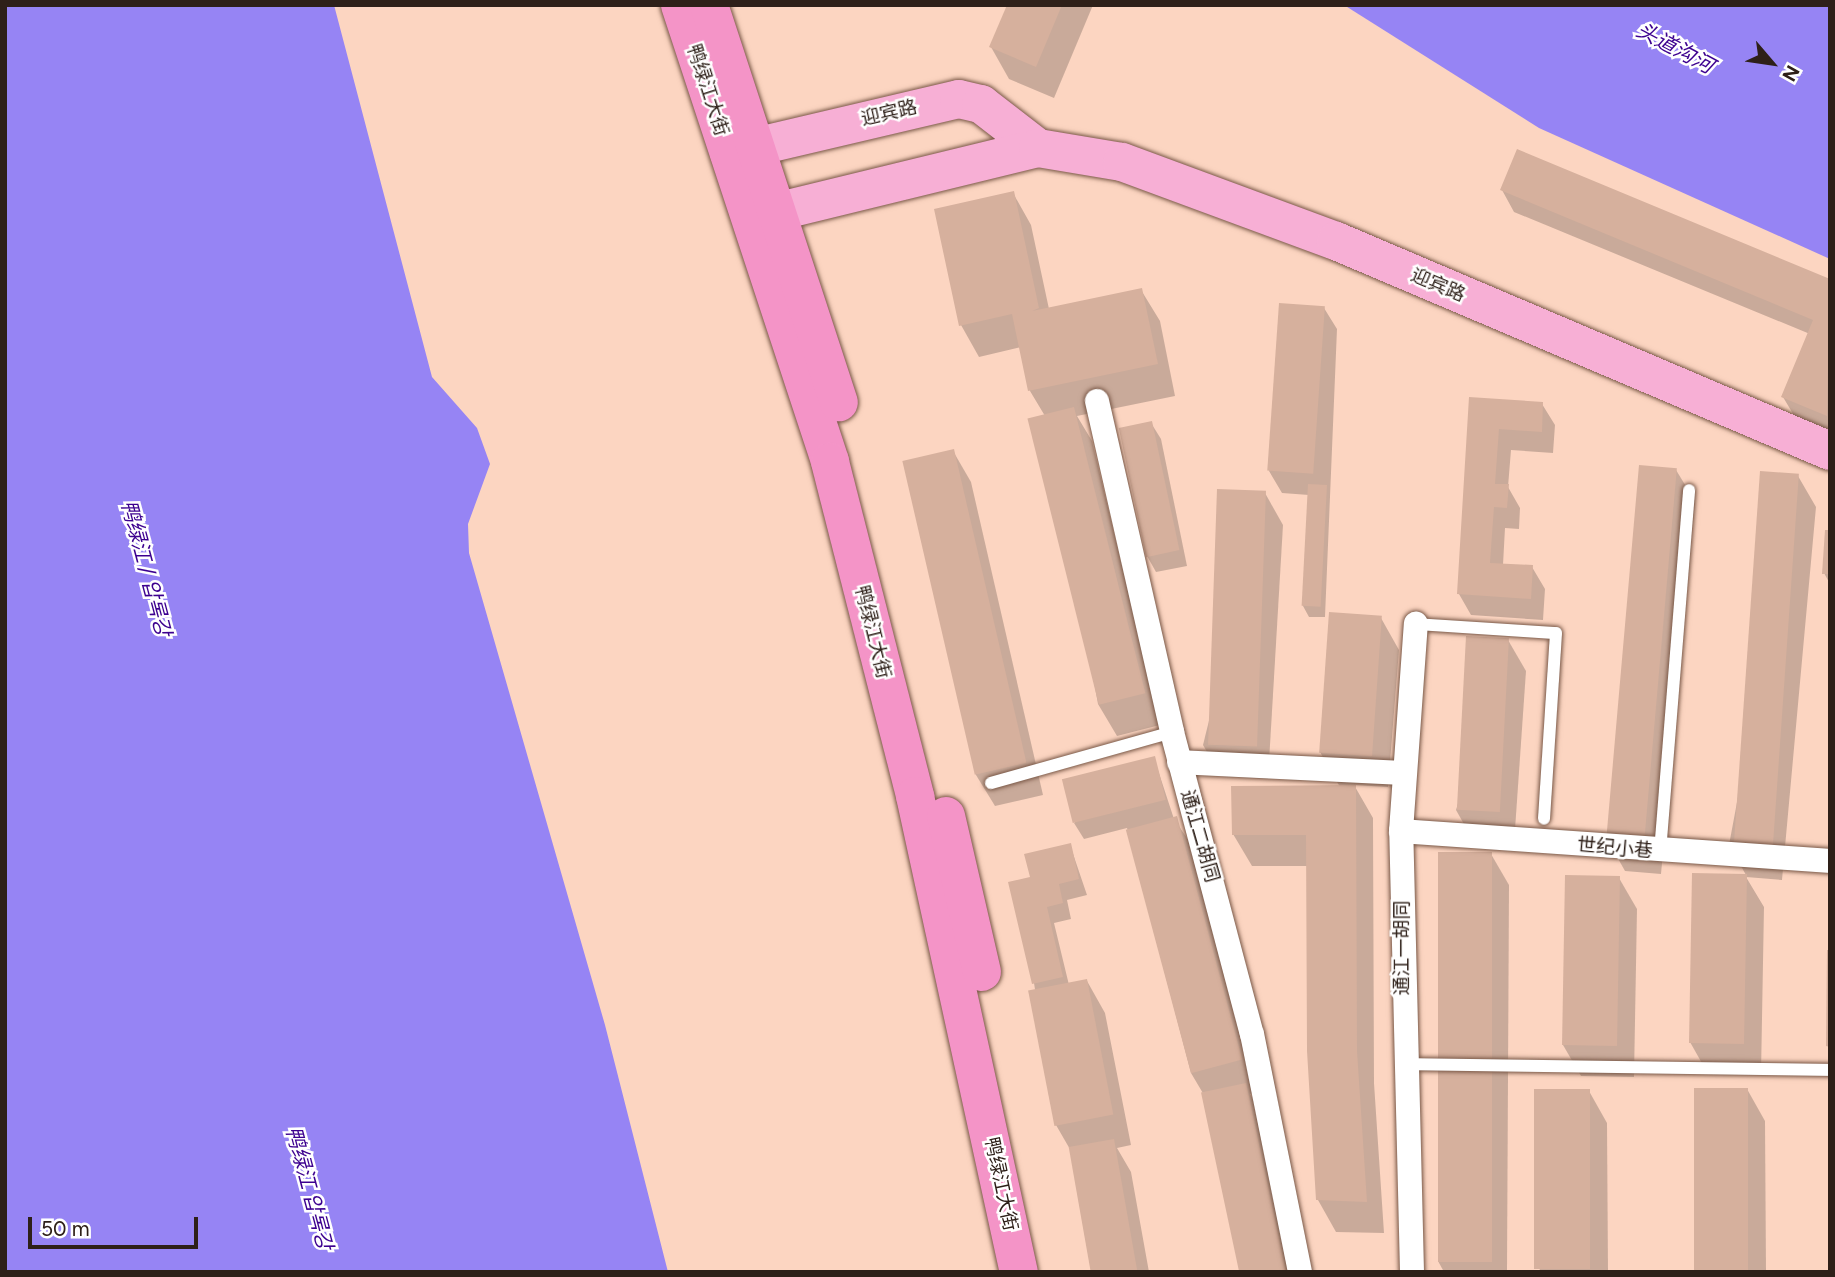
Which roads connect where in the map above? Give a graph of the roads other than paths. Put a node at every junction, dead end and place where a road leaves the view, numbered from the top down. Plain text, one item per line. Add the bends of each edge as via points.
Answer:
1 (680, 5) edge
2 (709, 5) edge
3 (1038, 148) junction
4 (743, 150) junction
5 (765, 215) junction
6 (1097, 401) dead end
7 (1830, 451) edge
8 (1689, 490) dead end
9 (1416, 624) joint
10 (1172, 732) junction
11 (1179, 762) junction
12 (1402, 773) junction
13 (991, 783) dead end
14 (1544, 819) dead end
15 (1401, 831) junction
16 (1660, 852) junction
17 (1830, 862) edge
18 (1403, 1065) junction
19 (1830, 1070) edge
20 (1019, 1272) edge
21 (1045, 1272) edge
22 (1300, 1272) edge
23 (1412, 1272) edge

1 - 4 highway, 鸭绿江大街
2 - 4 highway, 鸭绿江大街
3 - 4 main road, 迎宾路 via 981,104 959,99
3 - 5 main road, 迎宾路
3 - 7 main road, 迎宾路 via 1122,162 1209,190
4 - 5 highway, 鸭绿江大街
5 - 20 highway, 鸭绿江大街 via 915,796
5 - 21 highway, 鸭绿江大街 via 827,358 930,750
6 - 10 street, 通江二胡同
8 - 16 lane
9 - 12 street, 通江一胡同
9 - 14 lane via 1556,633
10 - 11 street, 通江二胡同
10 - 13 lane
11 - 12 street
11 - 22 street, 通江二胡同 via 1252,1034
12 - 15 street, 通江一胡同
15 - 16 street, 世纪小巷
15 - 18 street, 通江一胡同
16 - 17 street, 世纪小巷
18 - 19 lane
18 - 23 street, 通江一胡同

